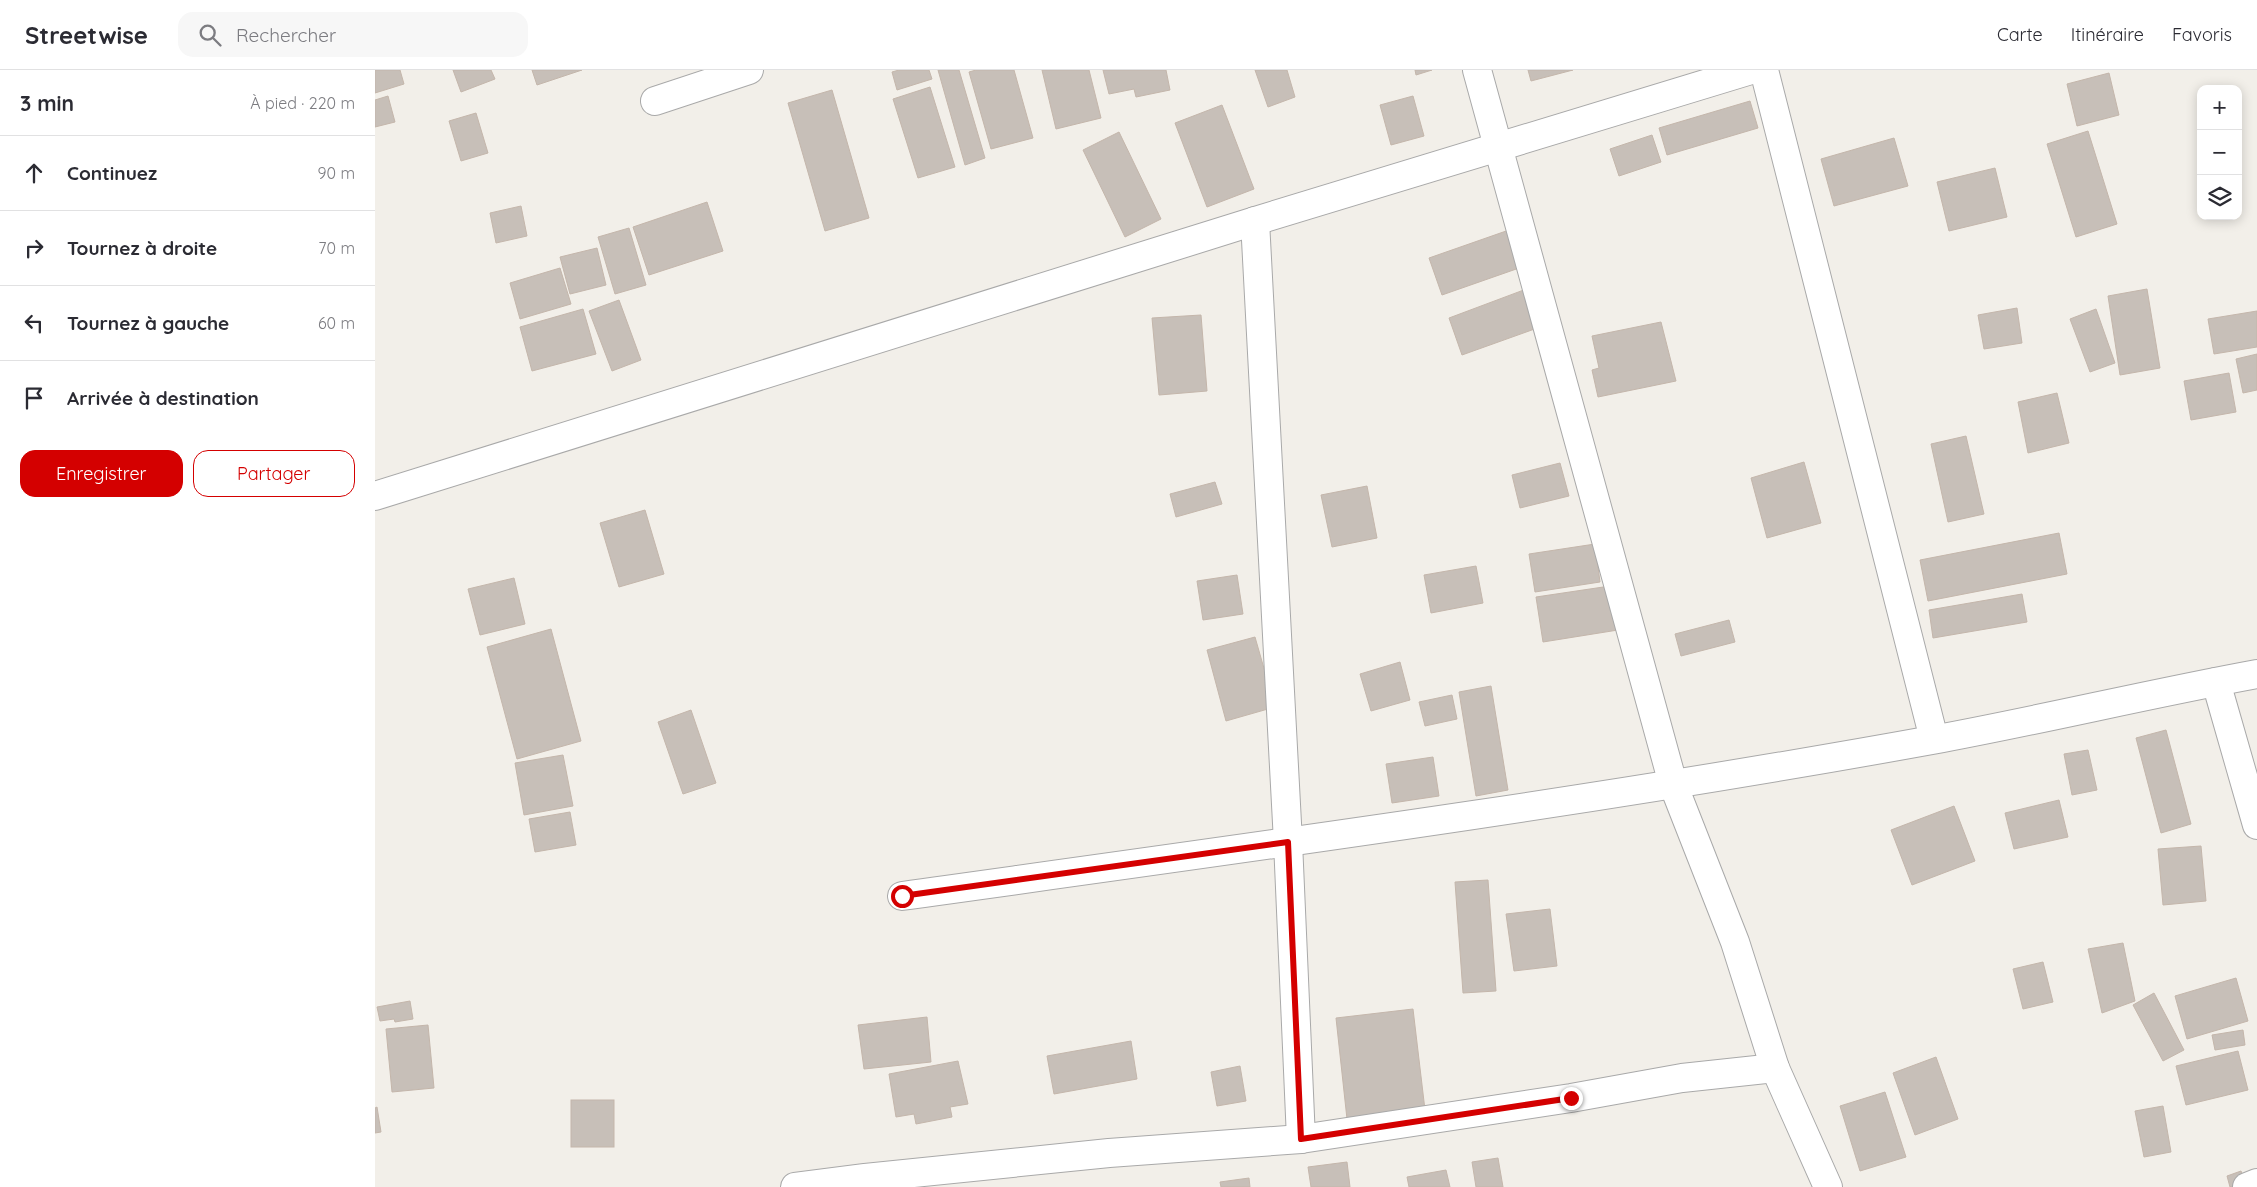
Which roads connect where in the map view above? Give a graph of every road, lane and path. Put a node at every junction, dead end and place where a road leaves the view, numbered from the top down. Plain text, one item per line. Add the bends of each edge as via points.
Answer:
1 (749, 70) edge
2 (1477, 70) edge
3 (1751, 70) edge
4 (1764, 70) edge
5 (655, 101) dead end
6 (1499, 147) junction
7 (1255, 221) junction
8 (375, 496) edge
9 (2257, 674) edge
10 (2215, 682) junction
11 (1934, 739) junction
12 (1673, 784) junction
13 (2257, 824) edge
14 (1288, 842) junction
15 (902, 896) dead end
16 (1775, 1068) junction
17 (1301, 1139) junction
18 (2257, 1183) edge
19 (795, 1187) edge
20 (1828, 1187) edge
21 (2247, 1187) edge

1 - 5 street
2 - 6 street
3 - 6 street
4 - 11 street
6 - 7 street
6 - 12 street
7 - 8 street
7 - 14 street
9 - 10 street
10 - 11 street
10 - 13 street
11 - 12 street
12 - 14 street
12 - 16 street via 1735,942
14 - 15 street
14 - 17 street
16 - 17 street via 1683,1078
16 - 20 street
17 - 19 street via 1109,1152
18 - 21 street

